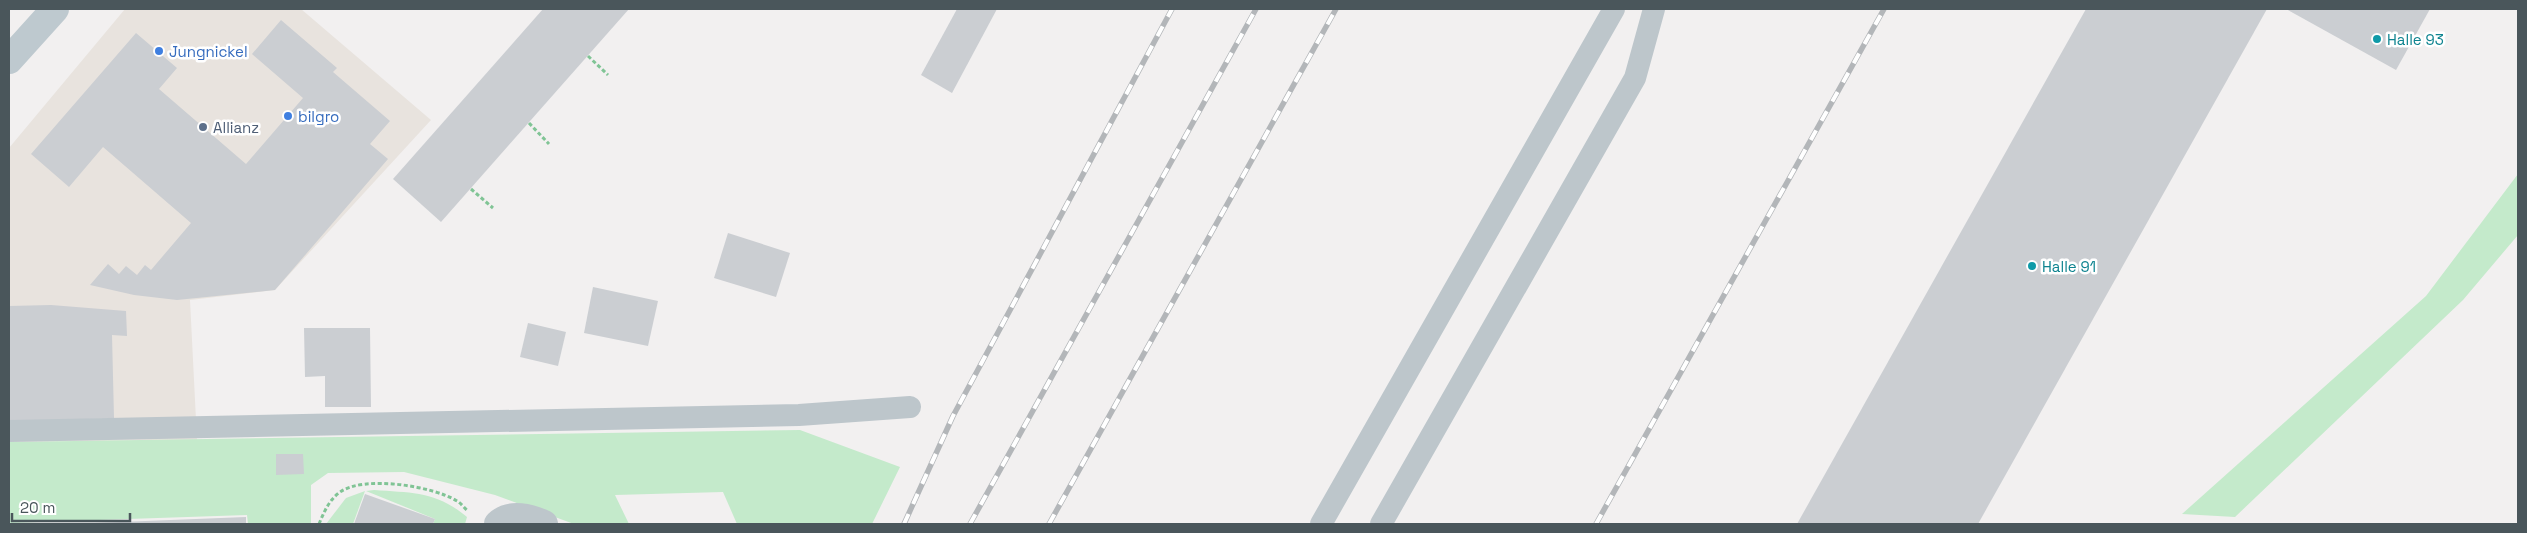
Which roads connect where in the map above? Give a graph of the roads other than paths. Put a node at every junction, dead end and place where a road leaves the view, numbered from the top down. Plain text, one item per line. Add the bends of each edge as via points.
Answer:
1 (55, 9) edge
2 (1614, 9) edge
3 (1654, 9) edge
4 (9, 60) edge
5 (910, 407) dead end
6 (9, 431) edge
7 (498, 524) edge
8 (544, 524) edge
9 (1321, 524) edge
10 (1381, 524) edge

1 - 4 main road
2 - 9 lane
3 - 10 lane via 1635,78
5 - 6 lane via 799,415
7 - 8 street via 514,518

